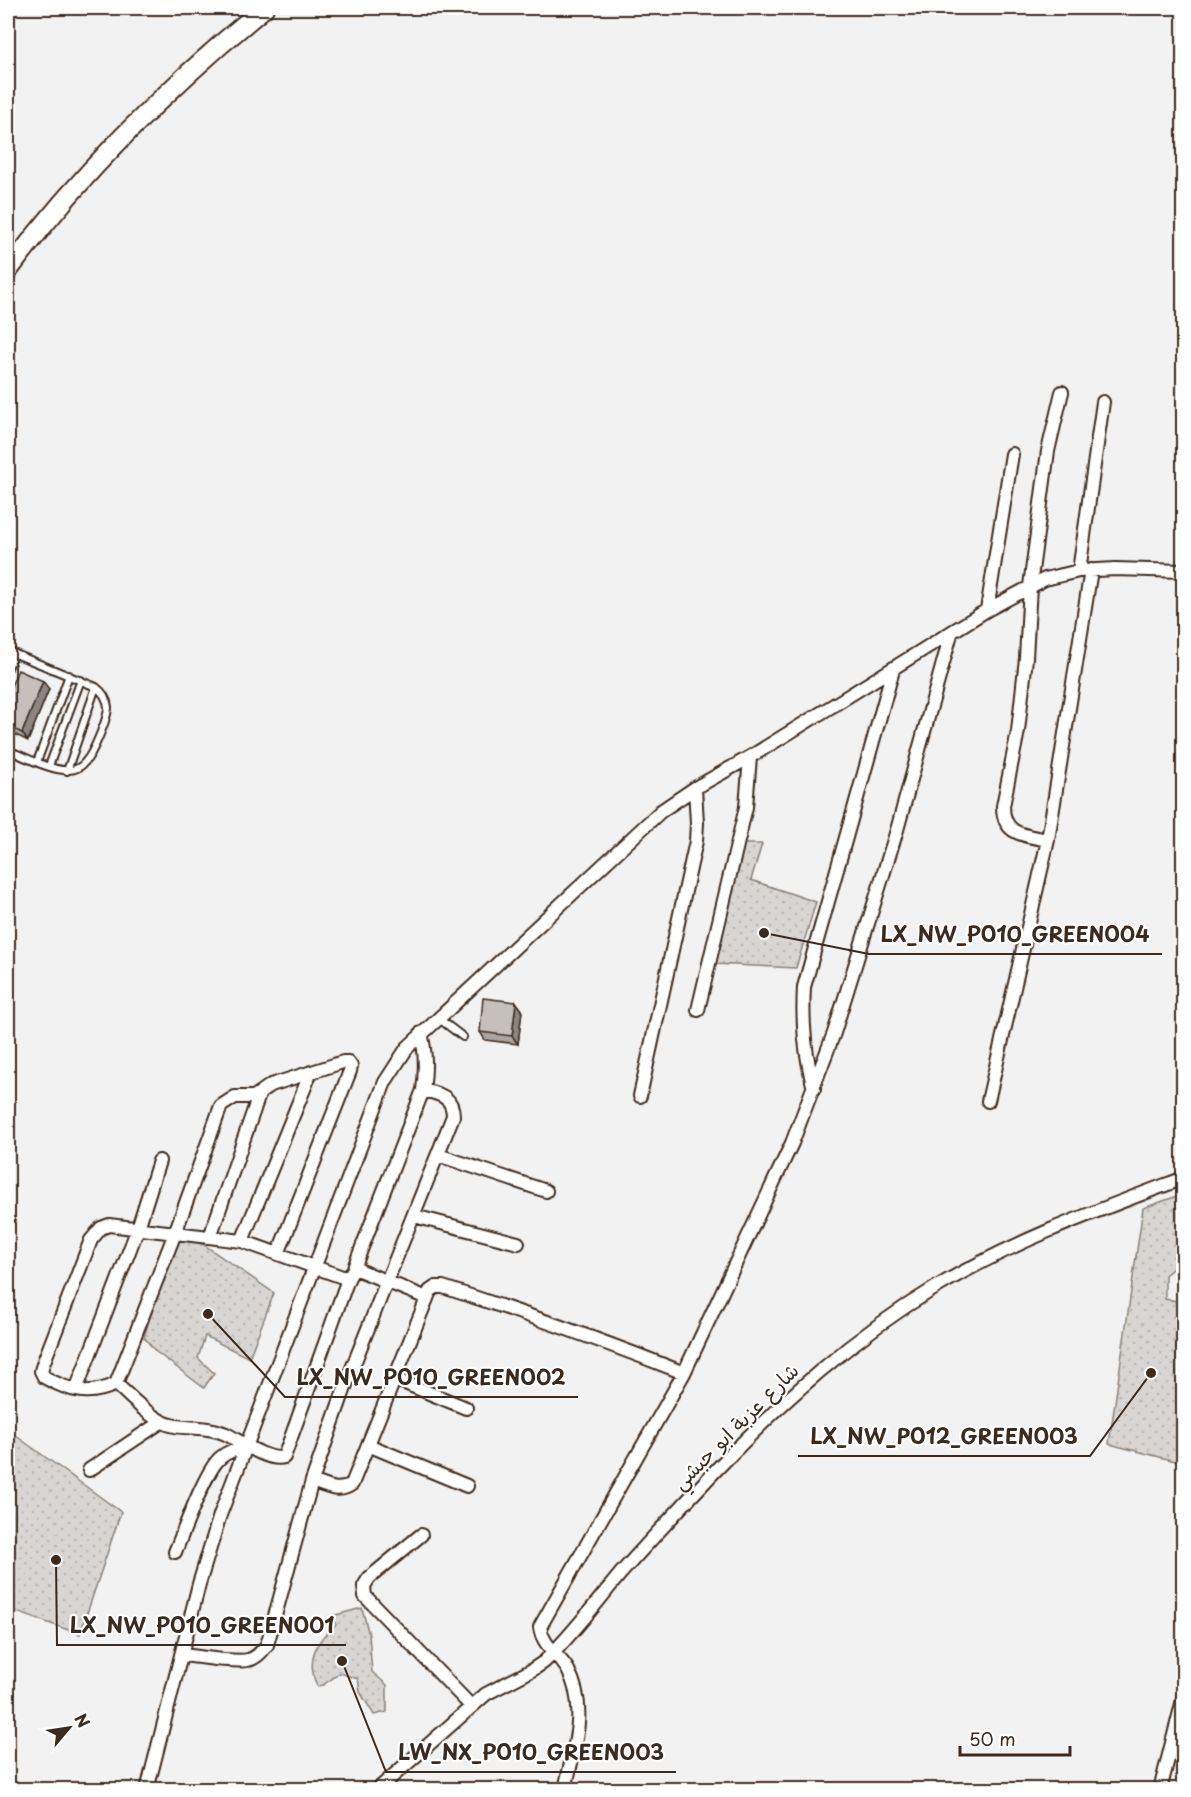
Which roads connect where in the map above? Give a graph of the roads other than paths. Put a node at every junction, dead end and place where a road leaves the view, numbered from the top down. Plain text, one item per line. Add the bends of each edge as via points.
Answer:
1 (264, 8) edge
2 (8, 271) edge
3 (1062, 392) dead end
4 (1103, 402) dead end
5 (1012, 454) dead end
6 (1085, 571) junction
7 (1184, 571) edge
8 (1030, 586) junction
9 (987, 610) junction
10 (951, 634) junction
11 (11, 652) edge
12 (8, 668) edge
13 (893, 670) junction
14 (69, 675) junction
15 (81, 680) junction
16 (96, 687) junction
17 (8, 750) edge
18 (750, 757) junction
19 (37, 762) junction
20 (49, 766) junction
21 (67, 771) junction
22 (695, 788) junction
23 (1048, 840) junction
24 (698, 1010) dead end
25 (438, 1018) junction
26 (421, 1033) junction
27 (463, 1037) dead end
28 (311, 1072) junction
29 (814, 1089) junction
30 (423, 1090) junction
31 (259, 1095) junction
32 (640, 1096) dead end
33 (988, 1101) dead end
34 (438, 1155) junction
35 (159, 1161) dead end
36 (1184, 1178) edge
37 (546, 1191) dead end
38 (414, 1216) junction
39 (138, 1228) junction
40 (175, 1233) junction
41 (210, 1237) junction
42 (242, 1241) junction
43 (518, 1243) dead end
44 (278, 1254) junction
45 (315, 1267) junction
46 (351, 1274) junction
47 (387, 1282) junction
48 (427, 1298) junction
49 (684, 1373) junction
50 (395, 1379) junction
51 (116, 1384) junction
52 (76, 1390) junction
53 (466, 1408) dead end
54 (161, 1422) junction
55 (368, 1445) junction
56 (246, 1447) junction
57 (89, 1470) dead end
58 (312, 1481) junction
59 (466, 1486) dead end
60 (421, 1534) dead end
61 (175, 1552) dead end
62 (554, 1652) junction
63 (181, 1654) junction
64 (1184, 1696) edge
65 (471, 1706) junction
66 (147, 1790) edge
67 (377, 1790) edge
68 (565, 1790) edge
69 (1160, 1790) edge

1 - 2 main road via 191,70 122,137 57,208
3 - 8 street via 1048,450
4 - 6 street
5 - 9 street
6 - 7 street
6 - 8 street
6 - 23 street
8 - 9 street
8 - 23 street via 1018,731 1003,818 1009,828 1020,834
9 - 10 street
10 - 13 street
10 - 29 street via 897,830
11 - 12 lane
11 - 14 lane
13 - 18 street
13 - 29 street via 804,987 802,1021
14 - 15 lane
14 - 19 lane
15 - 16 lane
15 - 20 lane
16 - 21 lane
16 - 21 lane via 107,701 106,718 89,757
17 - 19 lane
18 - 22 street
18 - 24 street via 746,807
19 - 20 lane
20 - 21 lane
22 - 25 street via 661,811
22 - 32 street via 696,841
23 - 33 street
25 - 26 street
25 - 27 lane
26 - 30 street via 426,1052
26 - 45 street via 385,1082
28 - 31 street via 271,1085
28 - 42 street
28 - 44 street via 343,1062 351,1066
29 - 49 street via 768,1197
30 - 34 street via 443,1096 453,1108
30 - 46 street
31 - 40 street via 235,1097 221,1106
31 - 41 street
34 - 37 street
34 - 38 street
35 - 39 street
36 - 62 street, شارع عزبة ابو حبشي via 998,1254 935,1288 876,1327 819,1371 717,1469
38 - 43 street
38 - 47 street
39 - 40 street
39 - 52 street
39 - 52 street via 109,1225 95,1233 55,1333 41,1371 44,1377
40 - 41 street
40 - 51 street
41 - 42 street
42 - 44 street
44 - 45 street
45 - 46 street
45 - 56 street
46 - 47 street
46 - 56 street via 284,1457
47 - 48 street
47 - 58 street
48 - 49 street via 430,1291 443,1287
48 - 50 street
49 - 62 street via 540,1627
50 - 53 street
50 - 55 street
51 - 52 street via 90,1392
51 - 54 street
54 - 56 street via 209,1429
54 - 57 street
55 - 58 street via 352,1484 345,1489
55 - 59 street
56 - 61 street via 231,1450 210,1471
56 - 63 street via 217,1525
58 - 63 street via 267,1645 249,1659
60 - 65 street via 369,1578 364,1586 365,1596
62 - 65 street, شارع عزبة ابو حبشي via 532,1670 502,1684
62 - 68 street via 576,1692 580,1716
63 - 66 street
64 - 69 street
65 - 67 street, شارع عزبة ابو حبشي

